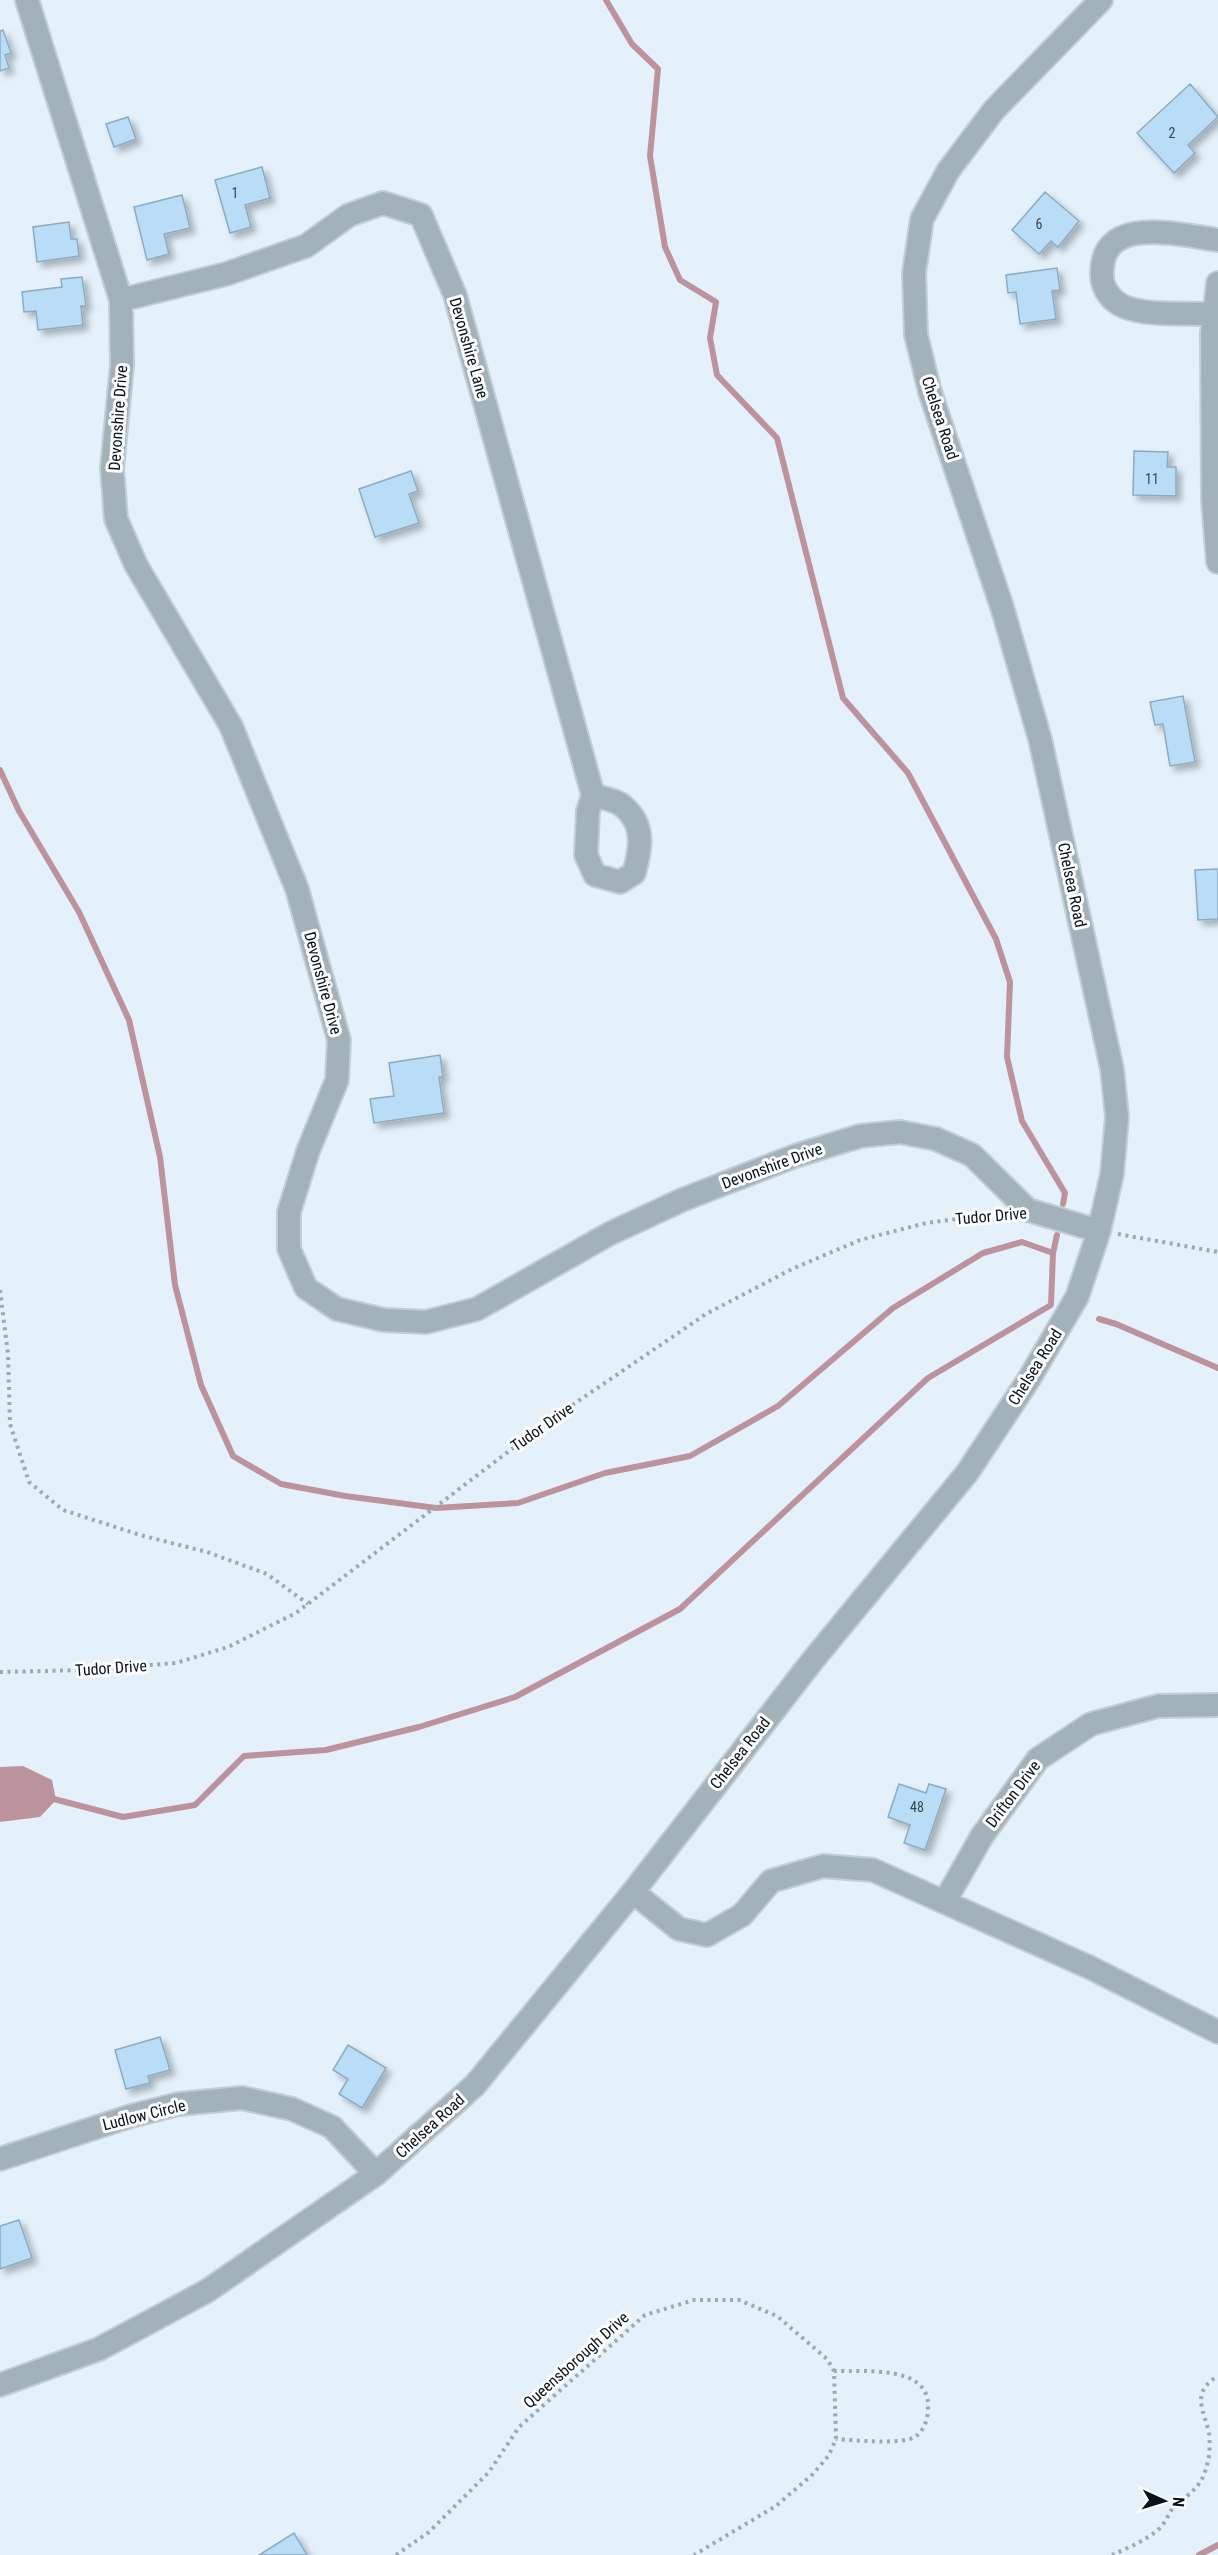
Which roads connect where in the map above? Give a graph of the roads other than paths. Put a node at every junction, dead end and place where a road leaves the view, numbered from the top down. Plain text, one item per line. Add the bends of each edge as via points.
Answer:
1 (27, 0) edge
2 (1101, 0) edge
3 (1218, 240) edge
4 (1218, 283) edge
5 (121, 300) junction
6 (1213, 314) junction
7 (1218, 562) edge
8 (593, 795) dead end
9 (1028, 1210) joint
10 (1099, 1231) junction
11 (1218, 1705) edge
12 (633, 1892) junction
13 (945, 1901) junction
14 (1218, 2032) edge
15 (0, 2159) edge
16 (376, 2174) junction
17 (0, 2385) edge

1 - 5 street, Devonshire Drive
2 - 10 street, Chelsea Road via 994,110 948,171 922,219 914,273 916,335 930,392 1002,607 1040,739 1112,1069 1117,1117 1112,1174
3 - 6 street via 1149,231 1132,233 1115,240 1105,250 1101,265 1102,283 1122,306
4 - 6 street
5 - 8 street, Devonshire Lane via 226,274 306,246 349,215 382,203 421,215 455,295
5 - 9 street, Devonshire Drive via 122,365 112,468 116,519 136,565 231,726 297,889 339,1040 337,1080 289,1212 290,1249 306,1288 337,1309 384,1320 426,1322 477,1309 609,1234 682,1200 795,1156 860,1136 900,1132 936,1139 972,1155
6 - 7 street via 1213,500
9 - 10 street, Tudor Drive
10 - 12 street, Chelsea Road via 1077,1297 967,1473 813,1660
11 - 13 street, Drifton Drive via 1158,1706 1091,1724 1038,1759 982,1836
12 - 13 street via 679,1929 707,1935 742,1915 771,1881 823,1866 873,1870
12 - 16 street, Chelsea Road via 476,2085
13 - 14 street
15 - 16 street, Ludlow Circle via 130,2116 178,2104 242,2098 292,2109 333,2127
16 - 17 street, Chelsea Road via 207,2291 99,2349

